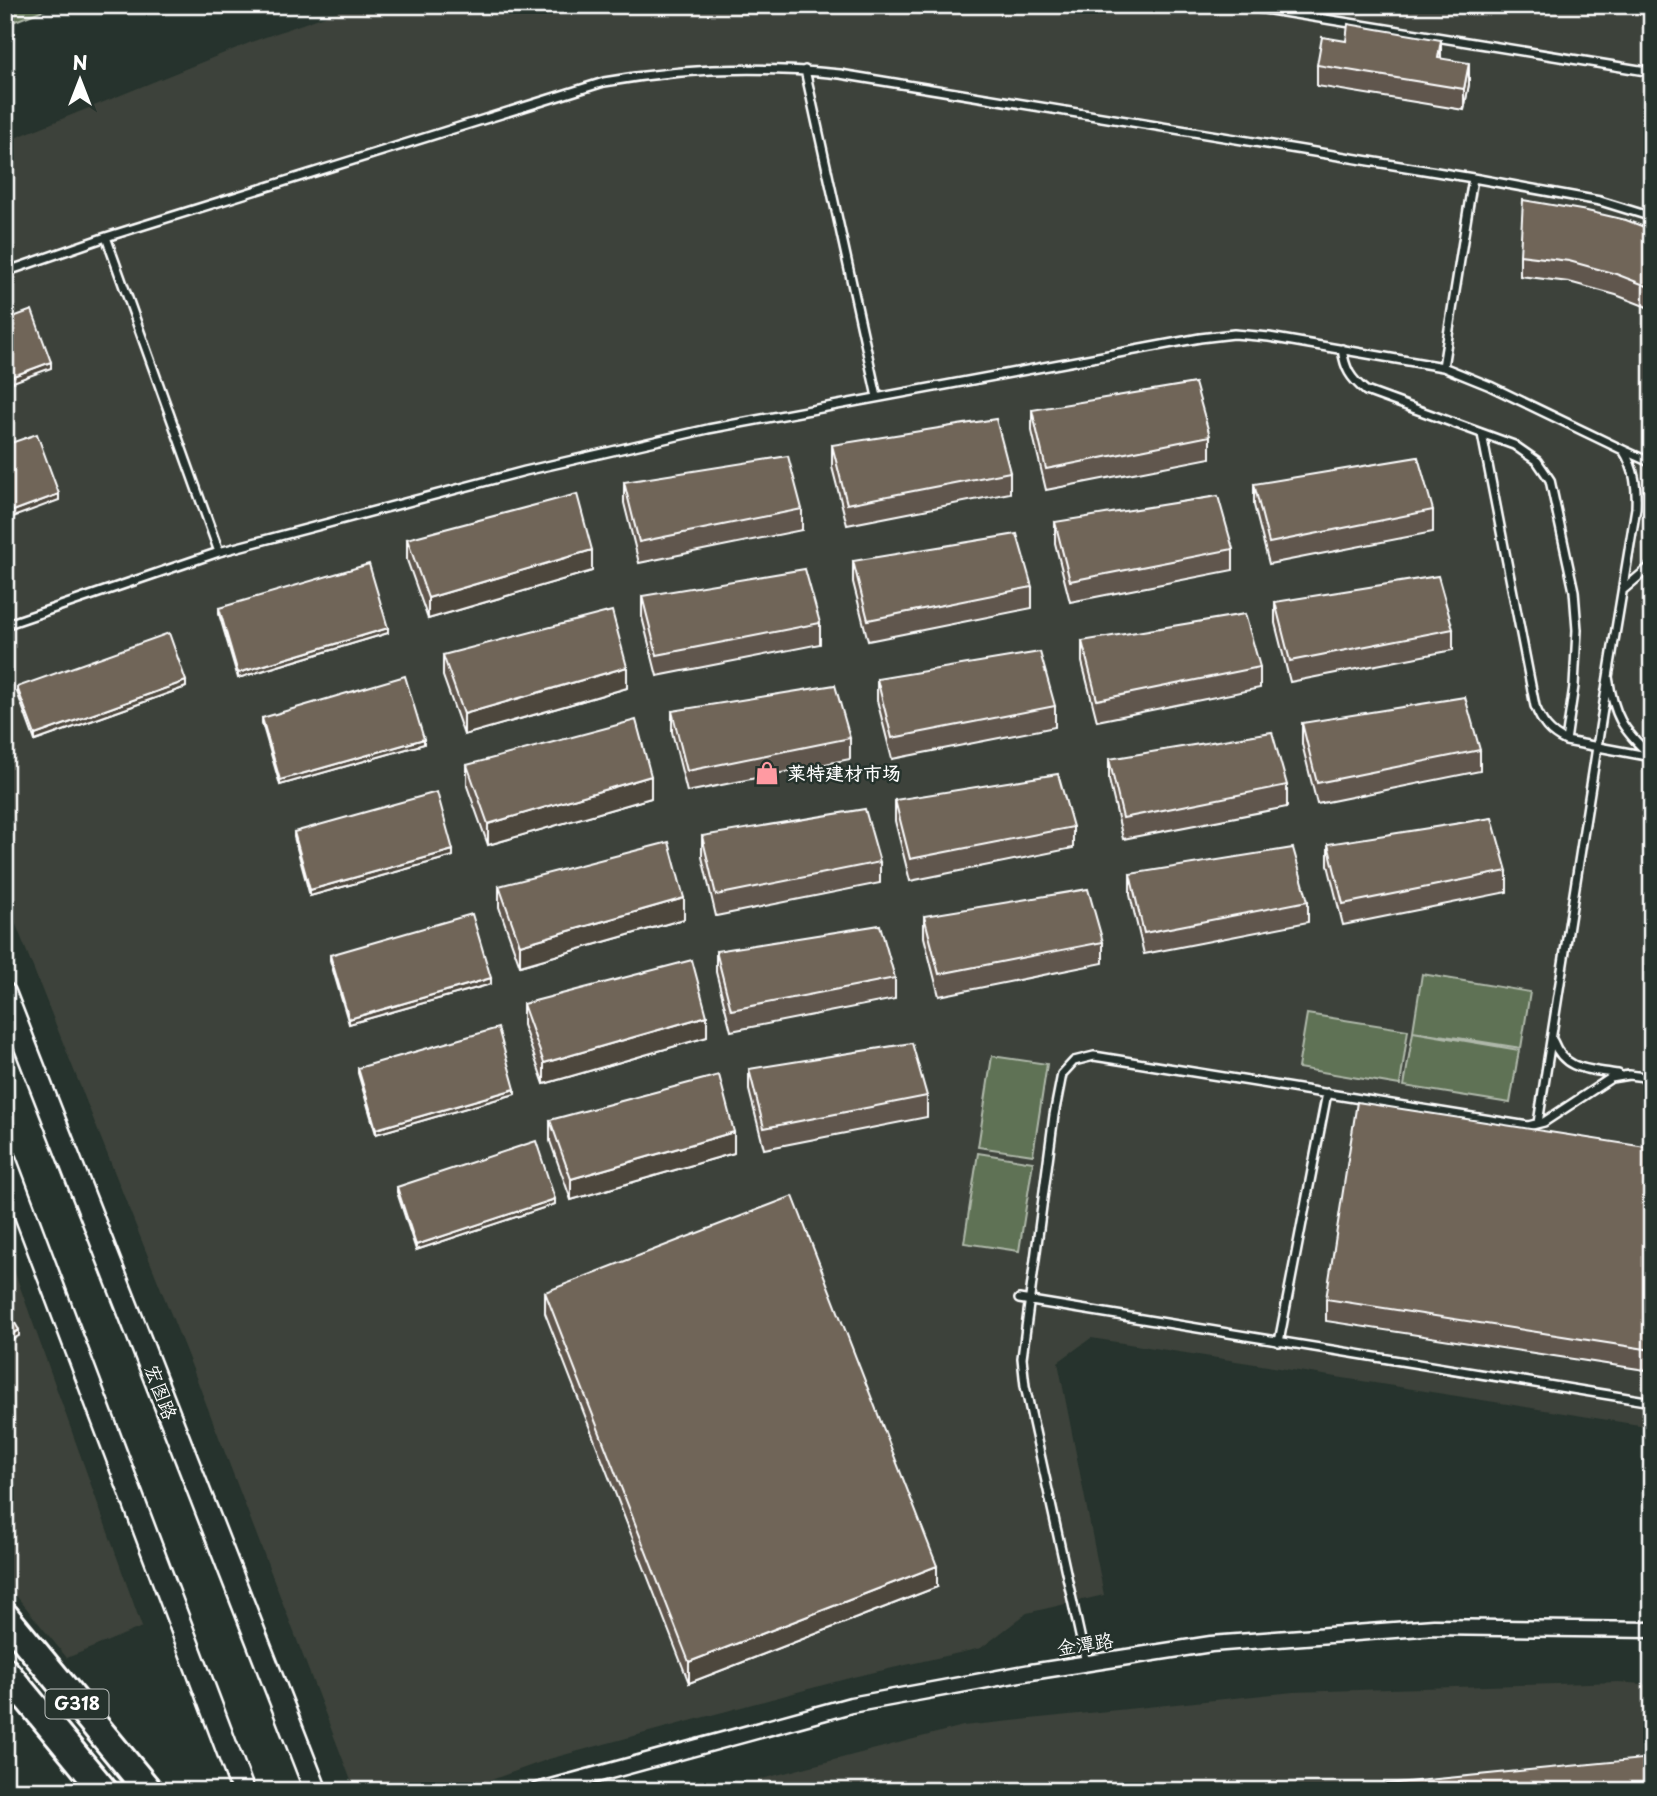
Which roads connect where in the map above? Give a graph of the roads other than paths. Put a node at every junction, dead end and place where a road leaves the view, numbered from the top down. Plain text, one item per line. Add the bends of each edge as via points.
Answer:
1 (1238, 5) edge
2 (805, 70) junction
3 (1652, 72) edge
4 (1473, 178) junction
5 (1652, 217) edge
6 (106, 237) junction
7 (5, 272) edge
8 (1342, 349) junction
9 (1443, 367) junction
10 (877, 397) junction
11 (1482, 434) junction
12 (1623, 450) junction
13 (1652, 463) edge
14 (219, 552) junction
15 (1652, 565) edge
16 (1623, 589) junction
17 (5, 625) edge
18 (1608, 677) junction
19 (1566, 741) junction
20 (1598, 747) junction
21 (1652, 757) edge
22 (5, 994) edge
23 (1552, 1037) junction
24 (1629, 1075) junction
25 (1652, 1078) edge
26 (1326, 1093) junction
27 (1538, 1123) junction
28 (5, 1160) edge
29 (1019, 1299) dead end
30 (1029, 1301) junction
31 (1279, 1342) junction
32 (1652, 1402) edge
33 (5, 1616) edge
34 (1652, 1630) edge
35 (1086, 1664) junction
36 (5, 1671) edge
37 (104, 1791) edge
38 (149, 1791) edge
39 (243, 1791) edge
40 (316, 1791) edge
41 (537, 1791) edge

1 - 3 lane
2 - 4 lane
2 - 6 lane via 650,74 604,82
2 - 10 lane
4 - 5 lane via 1600,201
4 - 9 lane
6 - 7 lane
6 - 14 lane
8 - 9 lane
8 - 10 lane via 1234,334
8 - 11 lane via 1344,366 1366,391
9 - 12 lane
10 - 14 lane via 525,471
11 - 19 lane via 1535,706 1551,733
11 - 19 lane via 1514,445 1537,461 1550,480 1574,591 1577,630
12 - 13 lane
12 - 16 lane via 1637,487
14 - 17 lane
15 - 16 lane
16 - 18 lane
18 - 20 lane
18 - 21 lane via 1618,717
19 - 20 lane
20 - 21 lane
20 - 23 lane
22 - 40 main road, 宏图路
23 - 24 lane via 1558,1054 1568,1063
23 - 27 lane
24 - 25 lane
24 - 27 lane via 1611,1078
26 - 27 lane via 1528,1126
26 - 30 lane via 1094,1056 1074,1061 1062,1074 1054,1115
26 - 31 lane
28 - 39 main road
29 - 30 lane
30 - 31 lane
30 - 35 lane via 1022,1358 1026,1386
31 - 32 lane
33 - 38 highway, G318
34 - 35 street, 金潭路 via 1434,1627 1211,1644
35 - 41 street, 金潭路 via 851,1705
36 - 37 highway, G318

